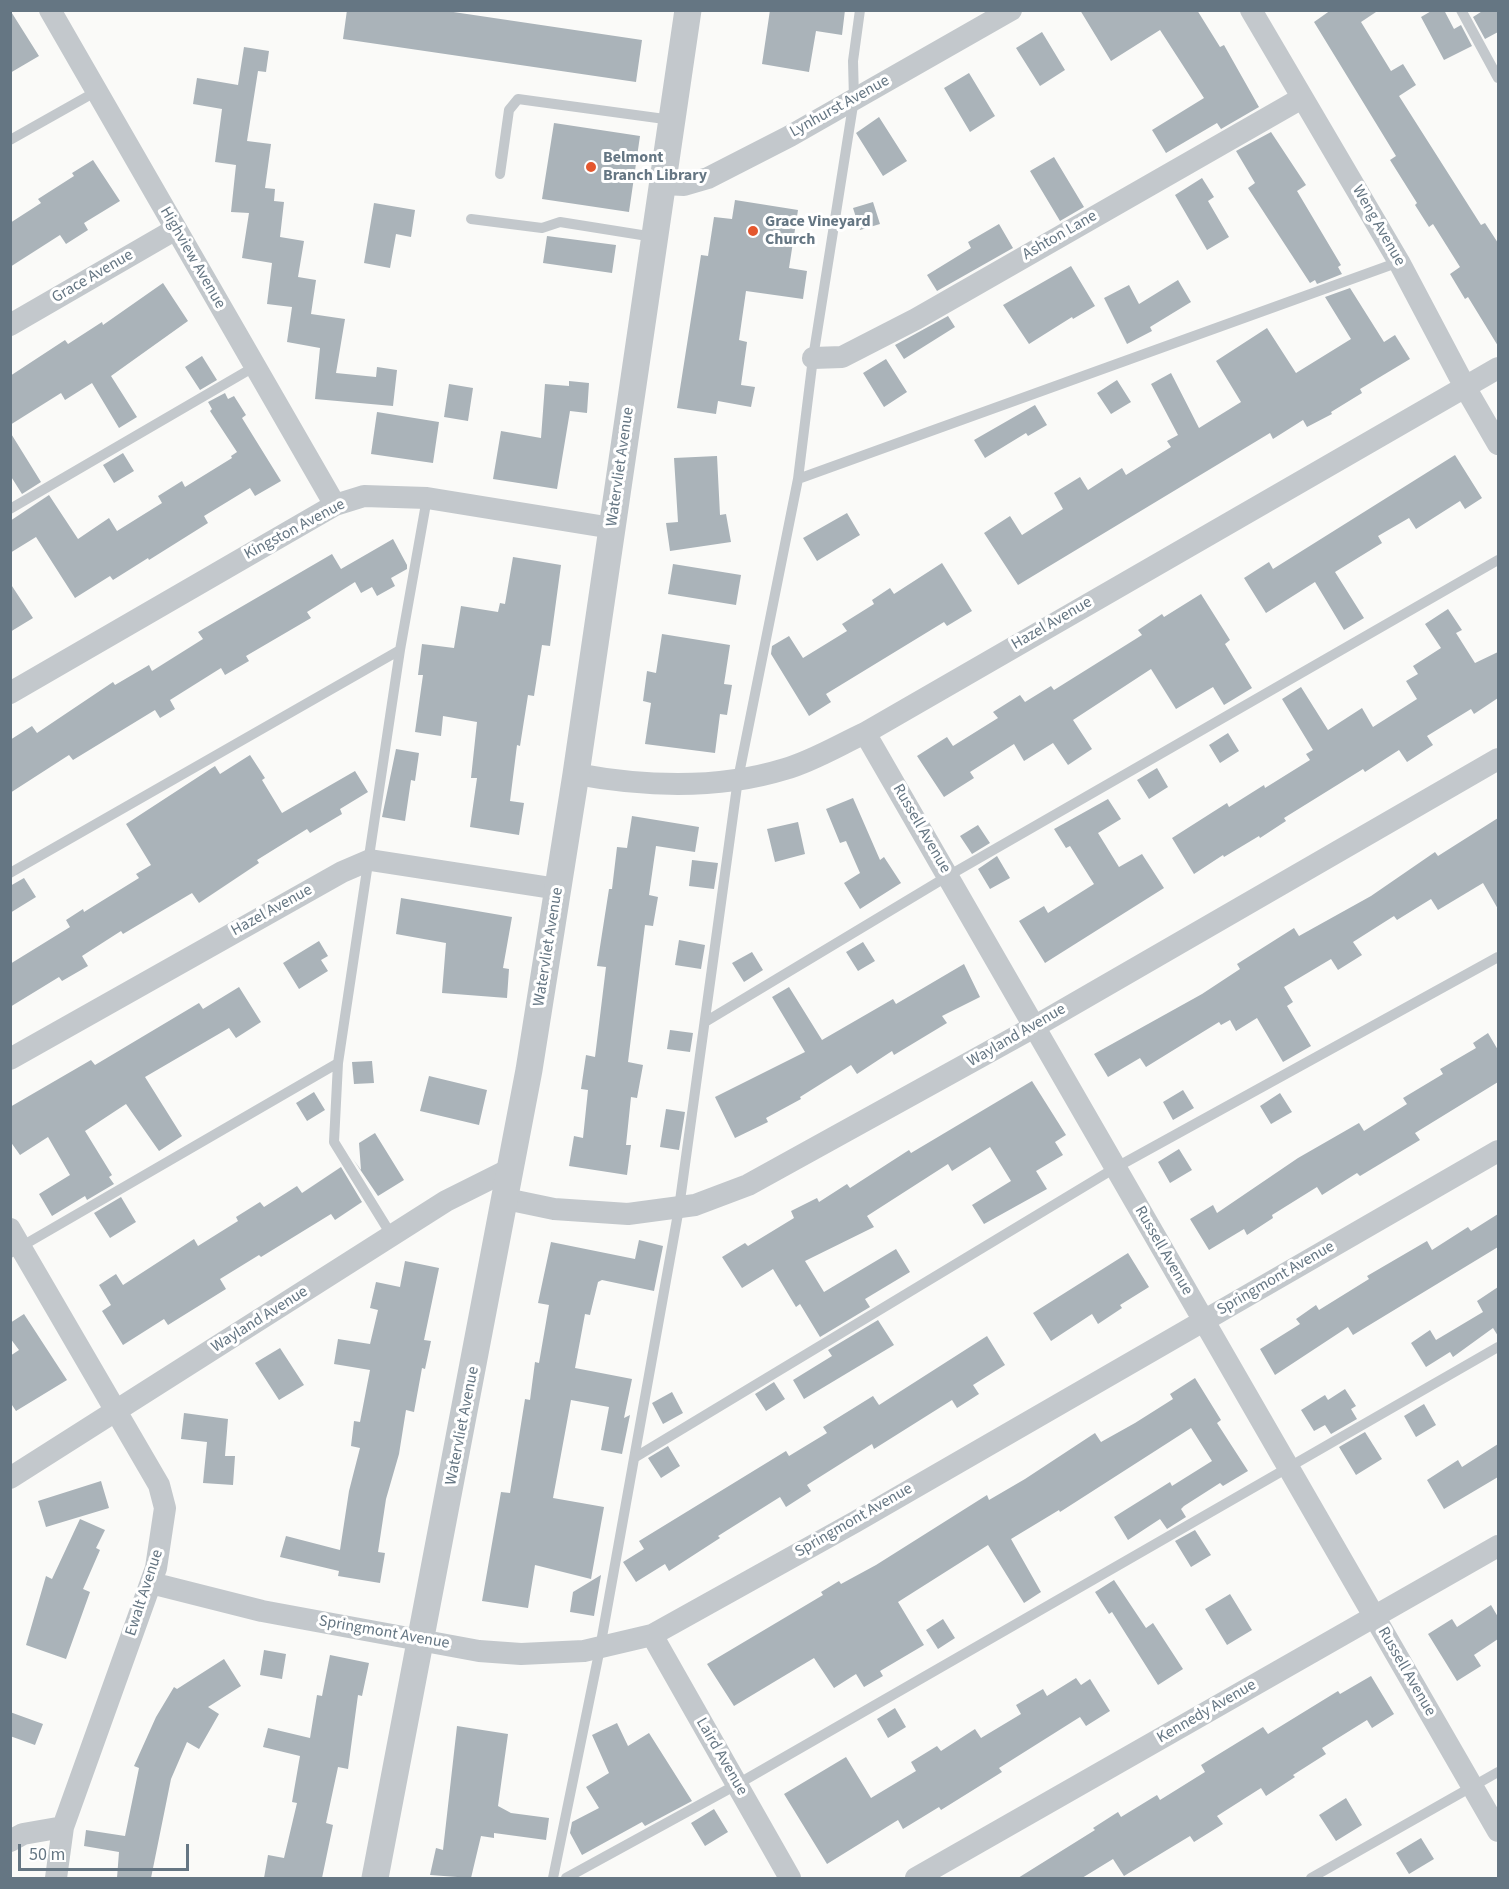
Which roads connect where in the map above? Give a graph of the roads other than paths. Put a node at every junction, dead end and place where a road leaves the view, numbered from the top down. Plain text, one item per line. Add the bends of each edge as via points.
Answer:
1 (51, 10) edge
2 (688, 10) edge
3 (860, 10) edge
4 (1011, 10) edge
5 (1251, 10) edge
6 (1461, 10) edge
7 (1498, 78) edge
8 (97, 91) junction
9 (1302, 98) junction
10 (854, 99) junction
11 (672, 120) junction
12 (10, 140) edge
13 (500, 174) dead end
14 (663, 184) junction
15 (471, 219) dead end
16 (176, 229) junction
17 (655, 238) junction
18 (1399, 262) junction
19 (10, 325) edge
20 (813, 358) junction
21 (254, 367) junction
22 (1498, 368) edge
23 (1465, 387) junction
24 (1498, 444) edge
25 (798, 479) junction
26 (427, 498) junction
27 (335, 505) junction
28 (10, 509) edge
29 (612, 528) junction
30 (1498, 560) edge
31 (400, 650) junction
32 (10, 693) edge
33 (865, 733) junction
34 (1498, 759) edge
35 (576, 774) junction
36 (738, 779) junction
37 (370, 860) junction
38 (10, 873) edge
39 (948, 876) junction
40 (558, 889) junction
41 (1498, 957) edge
42 (705, 1022) junction
43 (1034, 1027) junction
44 (10, 1059) edge
45 (338, 1063) junction
46 (1498, 1151) edge
47 (512, 1168) junction
48 (1115, 1168) junction
49 (506, 1199) junction
50 (679, 1208) junction
51 (392, 1236) junction
52 (14, 1243) edge
53 (1203, 1320) junction
54 (1498, 1347) edge
55 (117, 1410) junction
56 (634, 1458) junction
57 (1288, 1467) junction
58 (10, 1478) edge
59 (1498, 1546) edge
60 (151, 1583) junction
61 (1374, 1617) junction
62 (652, 1635) junction
63 (420, 1639) junction
64 (600, 1648) junction
65 (1498, 1772) edge
66 (736, 1785) junction
67 (1474, 1786) junction
68 (63, 1827) junction
69 (1498, 1831) edge
70 (10, 1841) edge
71 (56, 1878) edge
72 (375, 1878) edge
73 (553, 1878) edge
74 (566, 1878) edge
75 (790, 1878) edge
76 (916, 1878) edge
77 (1311, 1878) edge

1 - 8 street, Highview Avenue
2 - 11 street, Watervliet Avenue
3 - 10 lane via 853,61
4 - 10 street, Lynhurst Avenue
5 - 9 street, Weng Avenue
6 - 7 lane
8 - 12 lane
8 - 16 street, Highview Avenue
9 - 18 street, Weng Avenue
9 - 20 street, Ashton Lane via 916,319 842,357
10 - 14 street, Lynhurst Avenue via 708,178
10 - 20 lane
11 - 13 lane via 518,99 509,110
11 - 14 street, Watervliet Avenue
14 - 17 street, Watervliet Avenue
15 - 17 lane via 542,228 560,222
16 - 19 street, Grace Avenue
16 - 21 street, Highview Avenue
17 - 29 street, Watervliet Avenue
18 - 23 street, Weng Avenue
18 - 25 lane
20 - 25 lane
21 - 27 street, Highview Avenue
21 - 28 lane
22 - 23 street, Hazel Avenue
23 - 24 street, Weng Avenue
23 - 33 street, Hazel Avenue
25 - 36 lane
26 - 27 street, Kingston Avenue via 364,496
26 - 29 street, Kingston Avenue
26 - 31 lane
27 - 32 street, Kingston Avenue
29 - 35 street, Watervliet Avenue
30 - 39 lane
31 - 37 lane
31 - 38 lane
33 - 36 street, Hazel Avenue via 785,769
33 - 39 street, Russell Avenue
34 - 43 street, Wayland Avenue
35 - 36 street, Hazel Avenue via 667,786
35 - 40 street, Watervliet Avenue
36 - 42 lane
37 - 40 street
37 - 44 street, Hazel Avenue via 342,872
37 - 45 lane
39 - 42 lane
39 - 43 street, Russell Avenue
40 - 47 street, Watervliet Avenue
41 - 48 lane
42 - 50 lane
43 - 48 street, Russell Avenue
43 - 50 street, Wayland Avenue via 797,1161 748,1185
45 - 51 lane via 334,1142
45 - 52 lane
46 - 53 street, Springmont Avenue
47 - 49 street, Watervliet Avenue
47 - 51 street, Wayland Avenue via 446,1201
48 - 53 street, Russell Avenue
48 - 56 lane
49 - 50 street, Wayland Avenue via 628,1214
49 - 63 street, Watervliet Avenue
50 - 56 lane
51 - 55 street, Wayland Avenue
52 - 55 street, Ewalt Avenue
53 - 57 street, Russell Avenue
53 - 62 street, Springmont Avenue
54 - 57 lane
55 - 58 street, Wayland Avenue
55 - 60 street, Ewalt Avenue via 159,1485 165,1508
56 - 64 lane
57 - 61 street, Russell Avenue
57 - 66 lane
59 - 61 street, Kennedy Avenue
60 - 63 street, Springmont Avenue via 262,1611
60 - 68 street, Ewalt Avenue
61 - 67 street, Russell Avenue
61 - 76 street, Kennedy Avenue
62 - 64 street, Springmont Avenue
62 - 66 street, Laird Avenue
63 - 64 street, Springmont Avenue via 479,1651 521,1654
63 - 72 street, Watervliet Avenue
64 - 73 lane
65 - 67 lane
66 - 74 lane
66 - 75 street, Laird Avenue
67 - 69 street, Russell Avenue
67 - 77 lane
68 - 70 street via 23,1834
68 - 71 street, Ewalt Avenue

